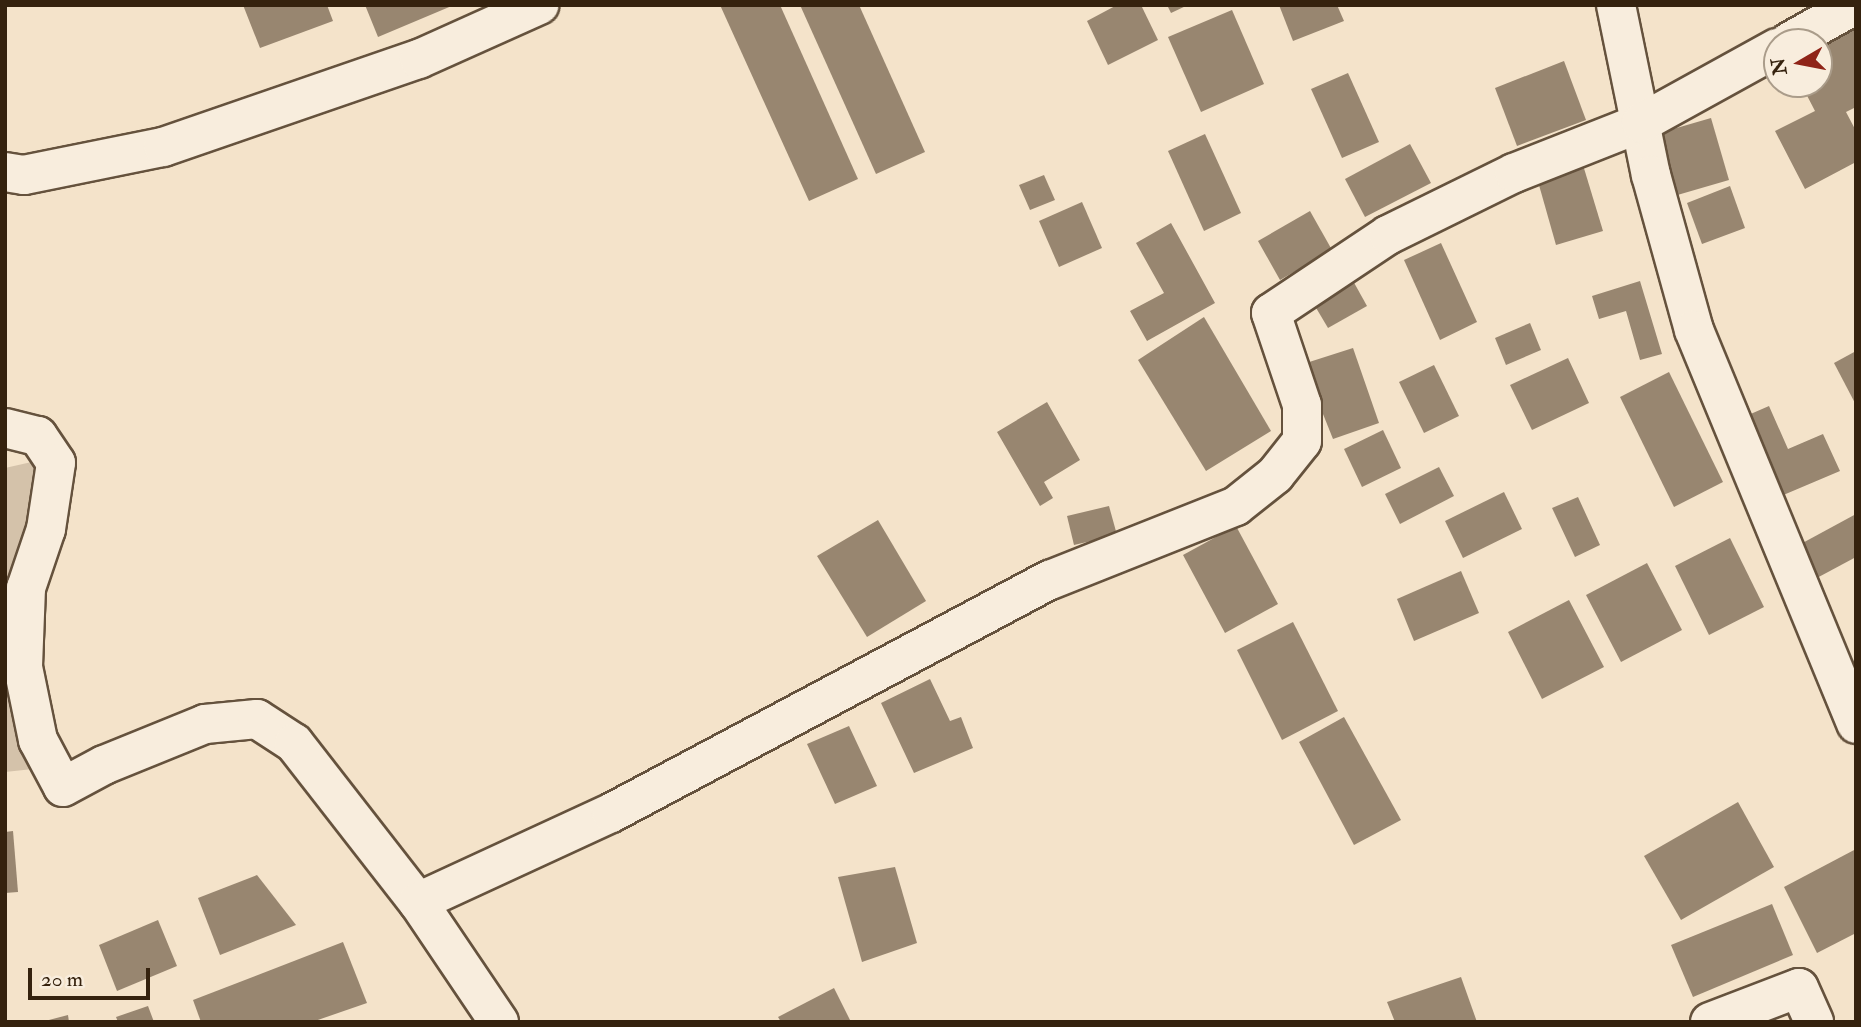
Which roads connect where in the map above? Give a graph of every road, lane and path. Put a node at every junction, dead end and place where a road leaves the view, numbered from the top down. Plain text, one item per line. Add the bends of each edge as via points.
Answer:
1 (539, 5) edge
2 (1615, 5) edge
3 (1855, 5) edge
4 (1814, 28) edge
5 (1763, 56) edge
6 (1641, 124) junction
7 (5, 173) edge
8 (5, 428) edge
9 (1856, 724) edge
10 (418, 902) junction
11 (499, 1022) edge
12 (1710, 1022) edge
13 (1814, 1022) edge

1 - 7 street via 419,59 163,147 24,176
2 - 6 street
3 - 4 street
5 - 6 street
6 - 9 street via 1694,330
6 - 10 street via 1514,173 1388,235 1270,313 1302,405 1302,441 1275,475 1236,506 1051,580 611,813
8 - 10 street via 38,436 56,463 46,529 26,588 23,667 38,740 63,787 205,724 257,719 294,743
10 - 11 street
12 - 13 street via 1799,988

